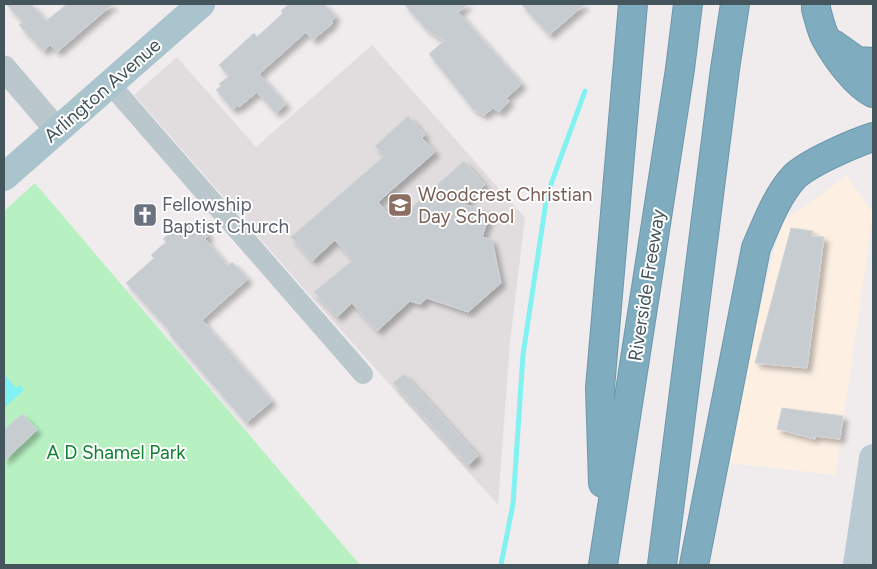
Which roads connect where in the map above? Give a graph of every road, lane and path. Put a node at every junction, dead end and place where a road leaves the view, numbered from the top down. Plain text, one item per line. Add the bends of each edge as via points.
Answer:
1 (201, 4) edge
2 (633, 4) edge
3 (688, 4) edge
4 (735, 4) edge
5 (816, 4) edge
6 (825, 38) junction
7 (873, 62) edge
8 (4, 68) edge
9 (110, 84) junction
10 (873, 93) edge
11 (57, 130) junction
12 (873, 137) edge
13 (4, 177) edge
14 (362, 374) dead end
15 (873, 458) edge
16 (604, 556) edge
17 (662, 565) edge
18 (694, 565) edge
19 (857, 565) edge

1 - 9 main road, Arlington Avenue
2 - 16 highway via 600,388
3 - 16 highway, Riverside Freeway
4 - 17 highway
5 - 6 highway
6 - 7 highway via 857,61
6 - 10 highway via 846,70
8 - 11 street
9 - 11 main road, Arlington Avenue
9 - 14 street
11 - 13 main road, Arlington Avenue
12 - 18 highway via 819,161 796,176 779,197 756,248
15 - 19 main road

